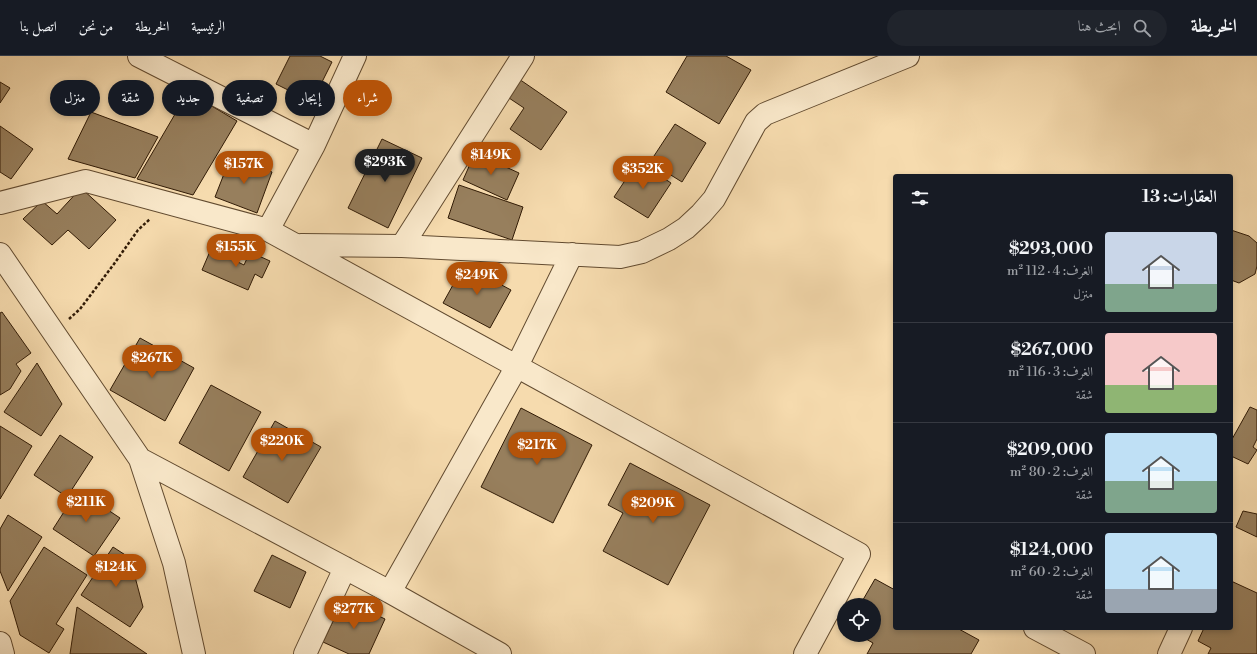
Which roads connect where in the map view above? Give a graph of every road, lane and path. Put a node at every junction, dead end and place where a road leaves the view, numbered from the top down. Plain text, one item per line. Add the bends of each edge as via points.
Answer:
1 (139, 56) edge
2 (355, 56) edge
3 (524, 56) edge
4 (908, 56) edge
5 (314, 145) junction
6 (0, 203) edge
7 (169, 203) junction
8 (268, 230) junction
9 (298, 246) junction
10 (402, 246) junction
11 (0, 254) edge
12 (572, 254) junction
13 (52, 331) junction
14 (517, 366) junction
15 (140, 459) junction
16 (345, 568) junction
17 (390, 592) junction
18 (1039, 630) edge
19 (1181, 630) edge
20 (0, 643) edge
21 (3, 654) edge
22 (194, 654) edge
23 (305, 654) edge
24 (500, 654) edge
25 (806, 654) edge
26 (1084, 654) edge
27 (1169, 654) edge

1 - 5 street
2 - 5 street
3 - 10 street
4 - 12 street via 765,114 756,122 714,199 686,228 669,239 642,252 620,257
5 - 8 street
6 - 7 street via 86,181
7 - 8 street
7 - 13 path via 138,230 80,309
8 - 9 street
9 - 10 street
9 - 14 street
10 - 12 street
11 - 13 street
12 - 14 street
13 - 15 street
14 - 17 street
14 - 25 street via 859,554
15 - 16 street
15 - 22 street via 174,563
16 - 17 street
16 - 23 street
17 - 24 street
18 - 26 street
19 - 27 street
20 - 21 street

